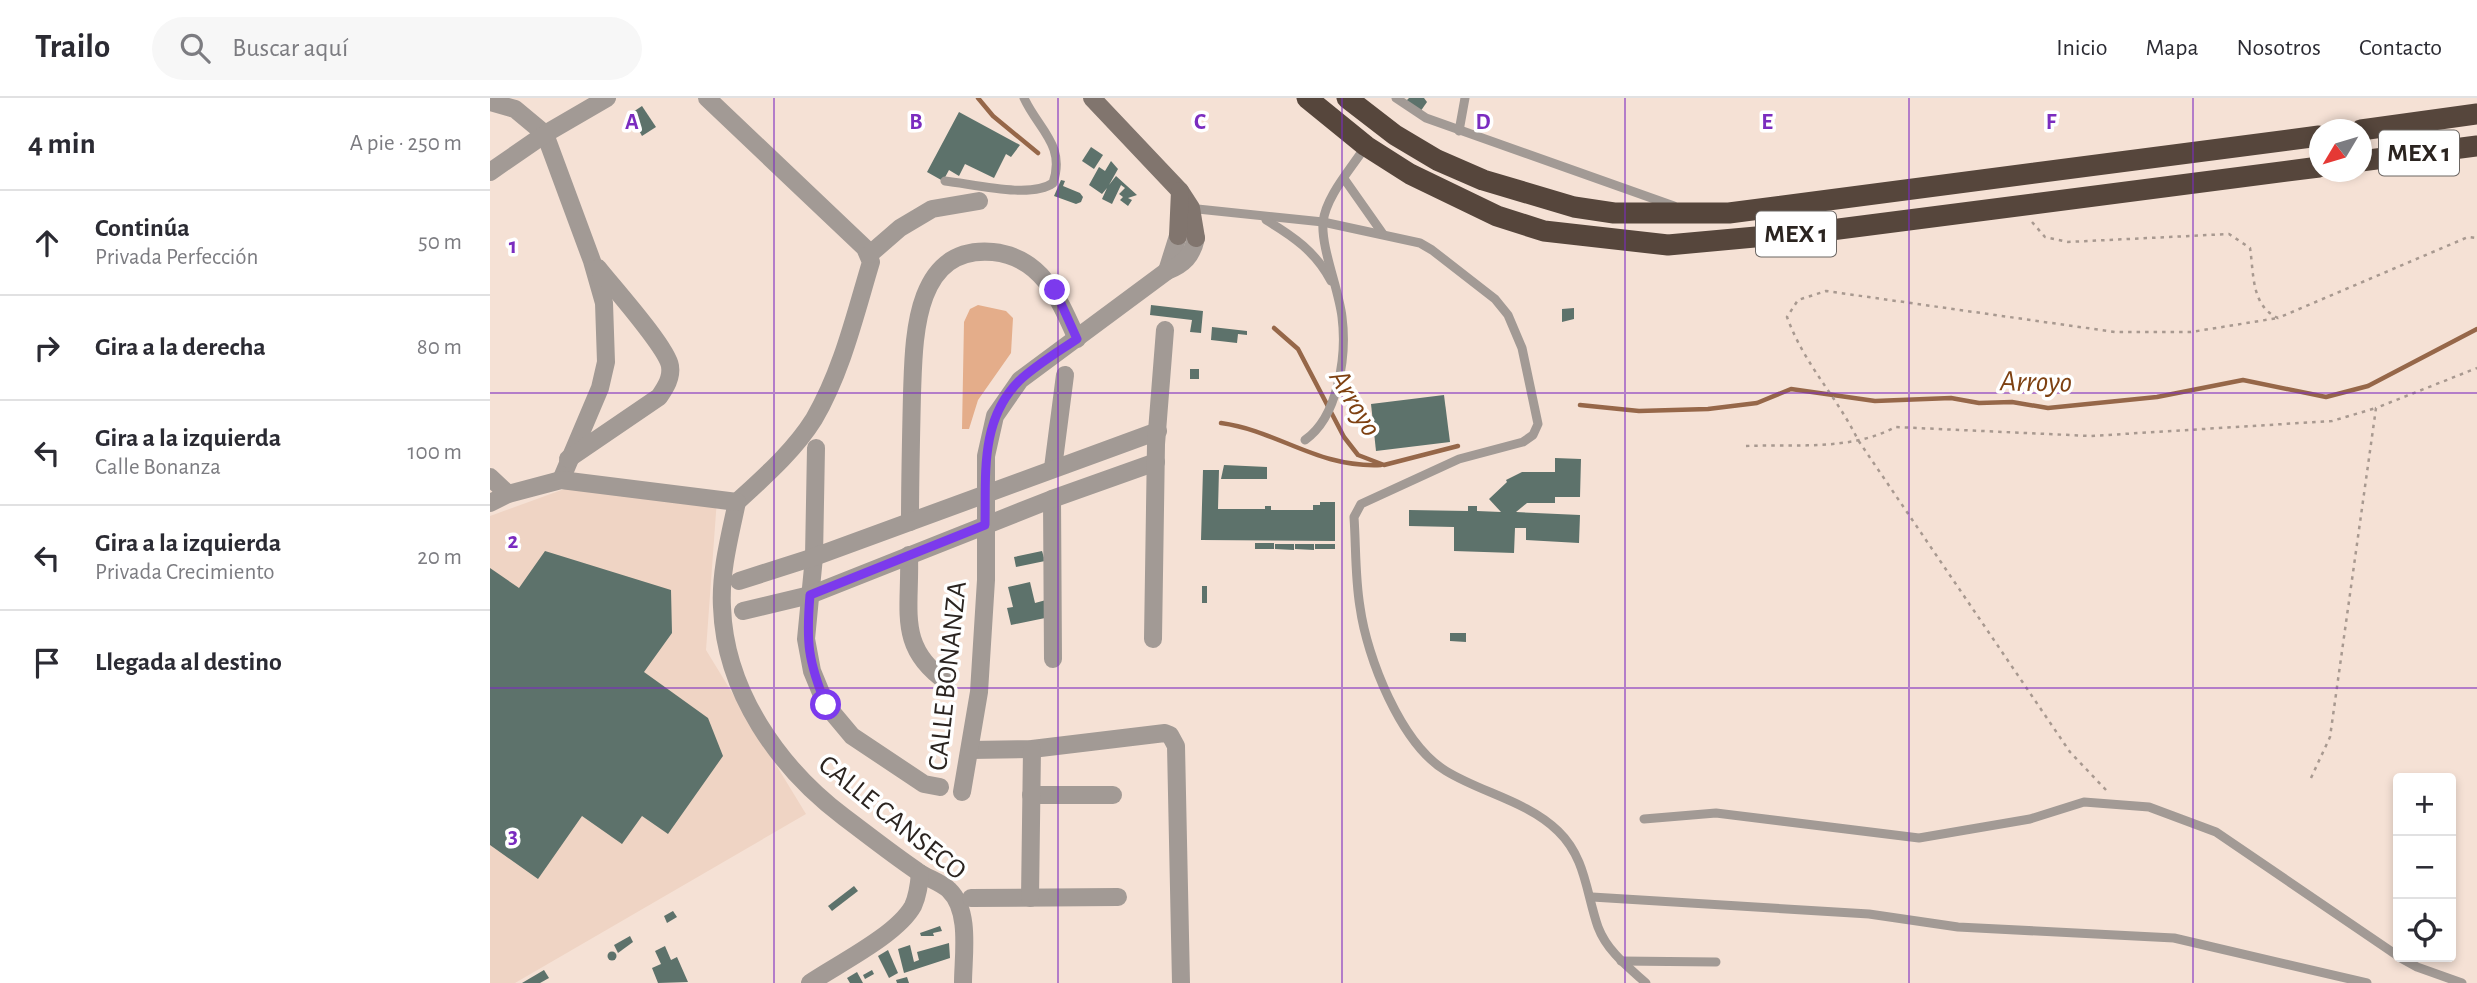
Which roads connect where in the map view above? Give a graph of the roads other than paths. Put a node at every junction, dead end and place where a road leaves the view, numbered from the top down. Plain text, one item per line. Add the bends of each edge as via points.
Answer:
1 (607, 98) edge
2 (707, 98) edge
3 (1024, 98) edge
4 (1092, 98) edge
5 (1307, 98) edge
6 (1347, 98) edge
7 (1396, 98) edge
8 (1465, 98) edge
9 (490, 102) edge
10 (2477, 114) edge
11 (2372, 128) edge
12 (1459, 131) junction
13 (545, 134) junction
14 (2309, 137) edge
15 (1366, 146) junction
16 (2477, 146) edge
17 (2372, 160) edge
18 (2309, 168) edge
19 (490, 172) edge
20 (1345, 180) junction
21 (945, 181) dead end
22 (979, 201) dead end
23 (1184, 202) junction
24 (1695, 214) junction
25 (1261, 218) junction
26 (1323, 222) junction
27 (1382, 234) junction
28 (870, 254) junction
29 (592, 261) junction
30 (1335, 288) junction
31 (1165, 330) dead end
32 (1077, 339) junction
33 (1065, 374) dead end
34 (1157, 438) junction
35 (1305, 440) dead end
36 (816, 448) dead end
37 (568, 459) junction
38 (1156, 462) junction
39 (1053, 468) junction
40 (490, 477) edge
41 (561, 480) junction
42 (508, 494) junction
43 (986, 494) junction
44 (737, 502) junction
45 (490, 503) edge
46 (1052, 506) junction
47 (909, 522) junction
48 (985, 525) junction
49 (909, 555) junction
50 (814, 557) junction
51 (739, 581) dead end
52 (810, 595) junction
53 (743, 611) dead end
54 (1153, 639) dead end
55 (1053, 659) dead end
56 (947, 682) dead end
57 (1032, 749) junction
58 (970, 750) junction
59 (940, 788) dead end
60 (962, 792) dead end
61 (1031, 795) junction
62 (1113, 795) dead end
63 (1644, 819) dead end
64 (920, 873) junction
65 (1118, 897) dead end
66 (1592, 897) junction
67 (971, 898) dead end
68 (1030, 898) junction
69 (2393, 952) edge
70 (1621, 961) junction
71 (1716, 962) dead end
72 (2409, 962) edge
73 (810, 983) edge
74 (963, 983) edge
75 (1181, 983) edge
76 (1646, 983) edge
77 (2367, 983) edge
78 (2462, 983) edge

1 - 13 street
2 - 28 street
3 - 21 lane via 1055,148 1054,183 1044,190 1028,190
4 - 23 street
5 - 15 highway, MEX 1
6 - 24 highway, MEX 1 via 1395,135 1483,180 1574,207 1614,213
7 - 12 lane via 1426,118
8 - 12 lane
9 - 13 street via 515,109
10 - 11 highway, MEX 1
12 - 24 lane
13 - 19 street
13 - 29 street
14 - 24 highway, MEX 1 via 1939,188
15 - 18 highway, MEX 1 via 1410,174 1497,216 1544,231 1630,243 1707,244
15 - 20 lane
16 - 17 highway, MEX 1
20 - 26 lane
20 - 27 lane
22 - 28 street via 932,209
23 - 25 lane
23 - 32 street, CALLE BONANZA via 1187,237 1167,271
25 - 26 lane
25 - 30 lane via 1310,251
26 - 27 lane
26 - 30 lane
27 - 66 lane via 1420,243 1495,299 1508,315 1522,348 1538,424 1534,435 1523,442 1458,459 1376,495 1356,509 1360,608 1373,658 1400,719 1425,756 1446,771 1535,813 1559,832 1579,859
28 - 44 street via 845,347 813,421
29 - 37 street via 604,303 606,362 600,388
29 - 37 street via 660,347 670,366 668,385 659,397
30 - 35 lane via 1343,346 1332,409
31 - 34 street
32 - 43 street, CALLE BONANZA via 1020,380 1005,398 989,436
32 - 47 street via 1055,290 1022,260 982,251 962,254 930,283 914,334
33 - 39 street
34 - 38 street
34 - 39 street
36 - 50 street
37 - 41 street
38 - 46 street
38 - 54 street
39 - 43 street
40 - 42 street
41 - 42 street
41 - 44 street
42 - 45 street
43 - 47 street
43 - 48 street, CALLE BONANZA
44 - 64 street, CALLE CANSECO via 722,607 731,659 748,705 774,748 808,788
46 - 48 street
46 - 55 street
47 - 50 street
48 - 49 street
48 - 58 street, CALLE BONANZA via 982,648
49 - 52 street
49 - 56 street via 909,625 914,648 927,668
50 - 51 street
50 - 52 street
52 - 53 street
52 - 59 street via 806,639 812,671 826,705 852,736 924,784
57 - 58 street
57 - 61 street
57 - 75 street via 1170,736 1176,746
58 - 60 street, CALLE BONANZA
61 - 62 street
61 - 68 street
63 - 69 lane via 1716,813 1919,838 2018,821 2084,802 2149,807 2216,832
64 - 73 street via 912,908 895,925
64 - 74 street, CALLE CANSECO via 950,891 958,908 964,927
65 - 68 street
66 - 70 lane via 1598,928
66 - 77 lane via 1869,914 1958,928 2174,938
67 - 68 street
70 - 71 lane
70 - 76 lane
72 - 78 lane

